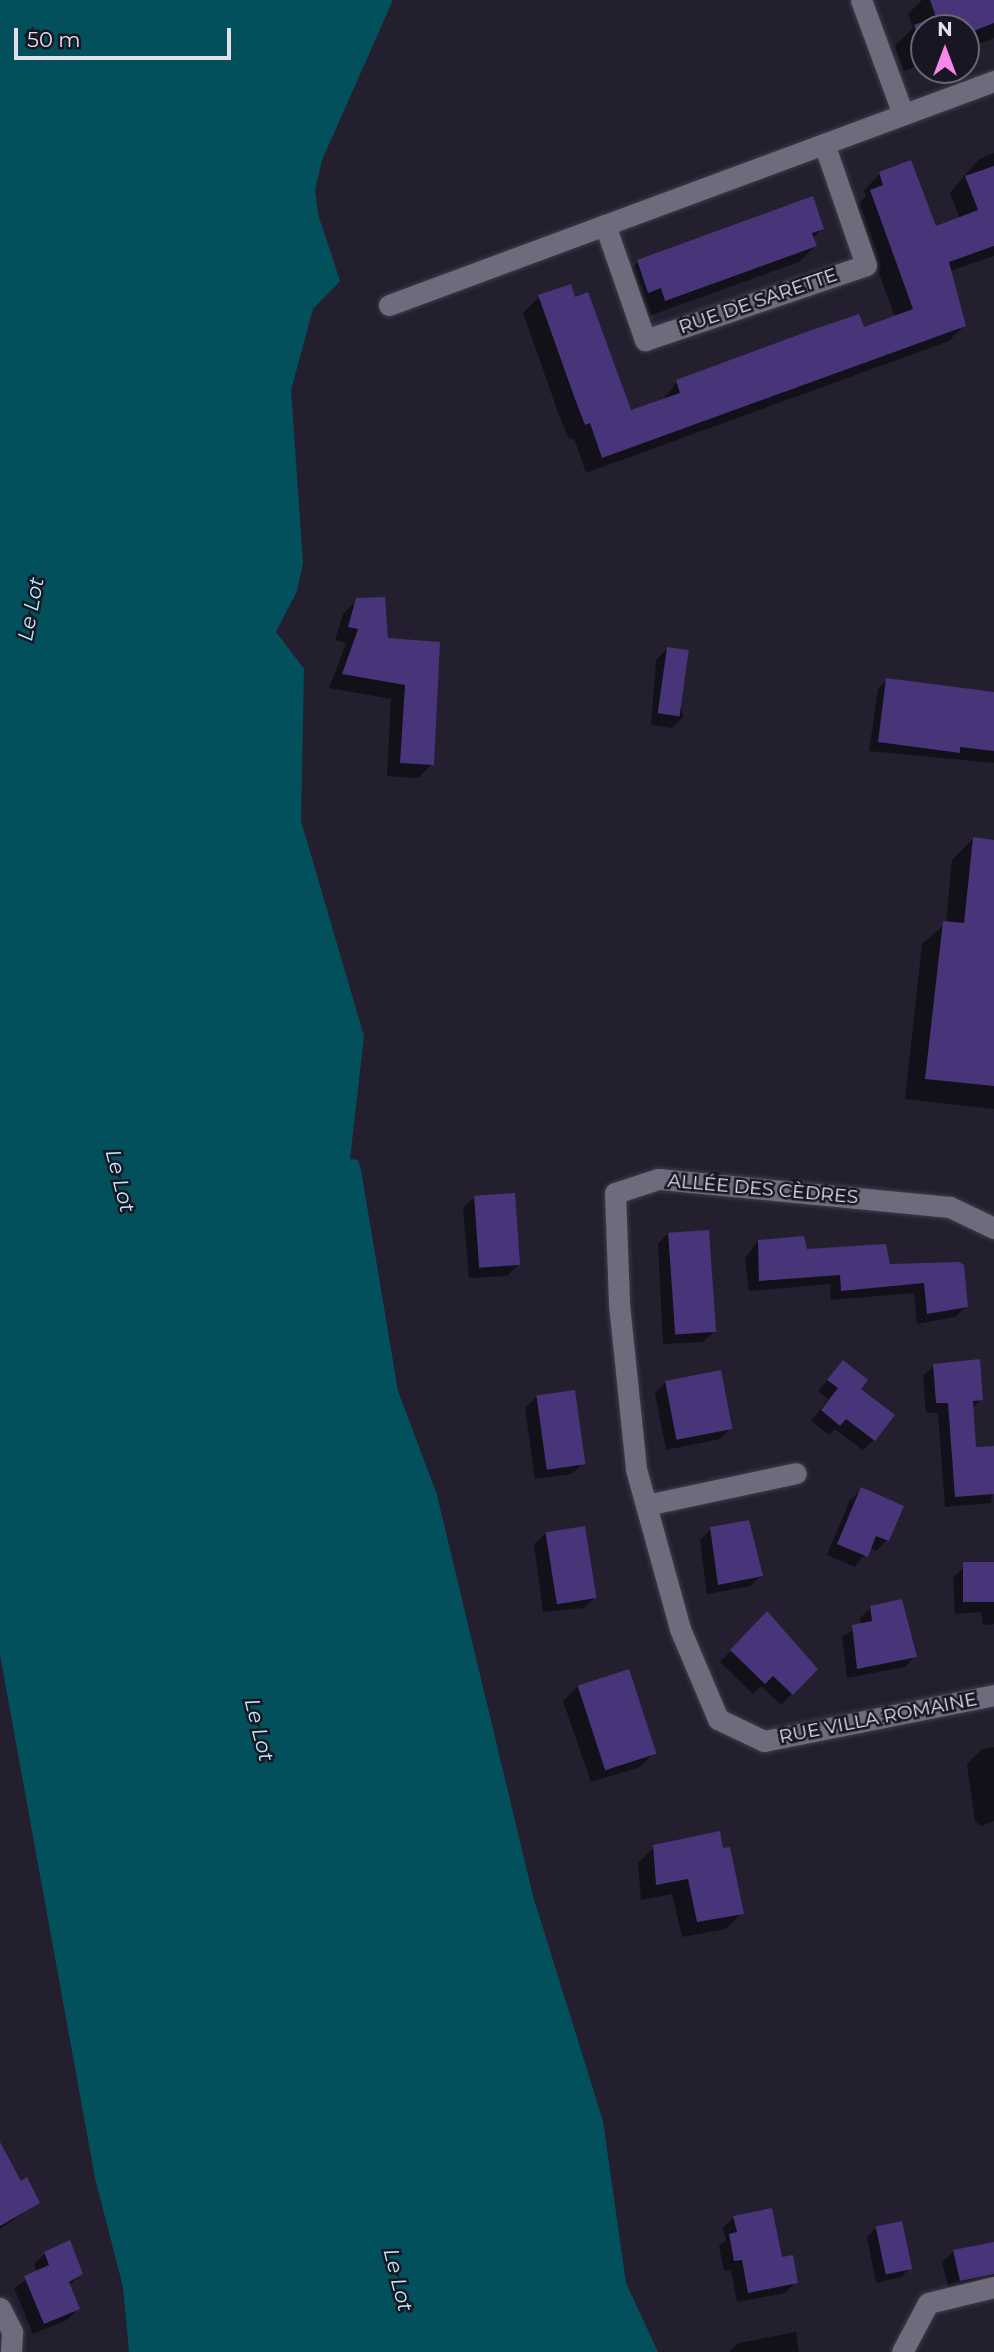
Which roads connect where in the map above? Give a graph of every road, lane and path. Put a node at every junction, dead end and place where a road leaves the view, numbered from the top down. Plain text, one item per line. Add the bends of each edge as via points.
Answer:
1 (861, 0) edge
2 (994, 80) edge
3 (903, 114) junction
4 (824, 144) junction
5 (605, 225) junction
6 (390, 305) dead end
7 (994, 1228) edge
8 (619, 1279) joint
9 (796, 1473) dead end
10 (646, 1505) junction
11 (994, 1695) edge
12 (994, 2287) edge
13 (0, 2308) edge
14 (902, 2349) edge
15 (11, 2352) edge

1 - 3 street
2 - 3 street
3 - 4 street
4 - 5 street
4 - 5 street, RUE DE SARETTE via 866,265 645,340
5 - 6 street
7 - 8 street, ALLÉE DES CÈDRES via 950,1207 658,1179 615,1193
8 - 10 street, RUE VILLA ROMAINE via 636,1469
9 - 10 street
10 - 11 street, RUE VILLA ROMAINE via 680,1629 718,1718 764,1741
12 - 14 street via 928,2303
13 - 15 street via 12,2332

